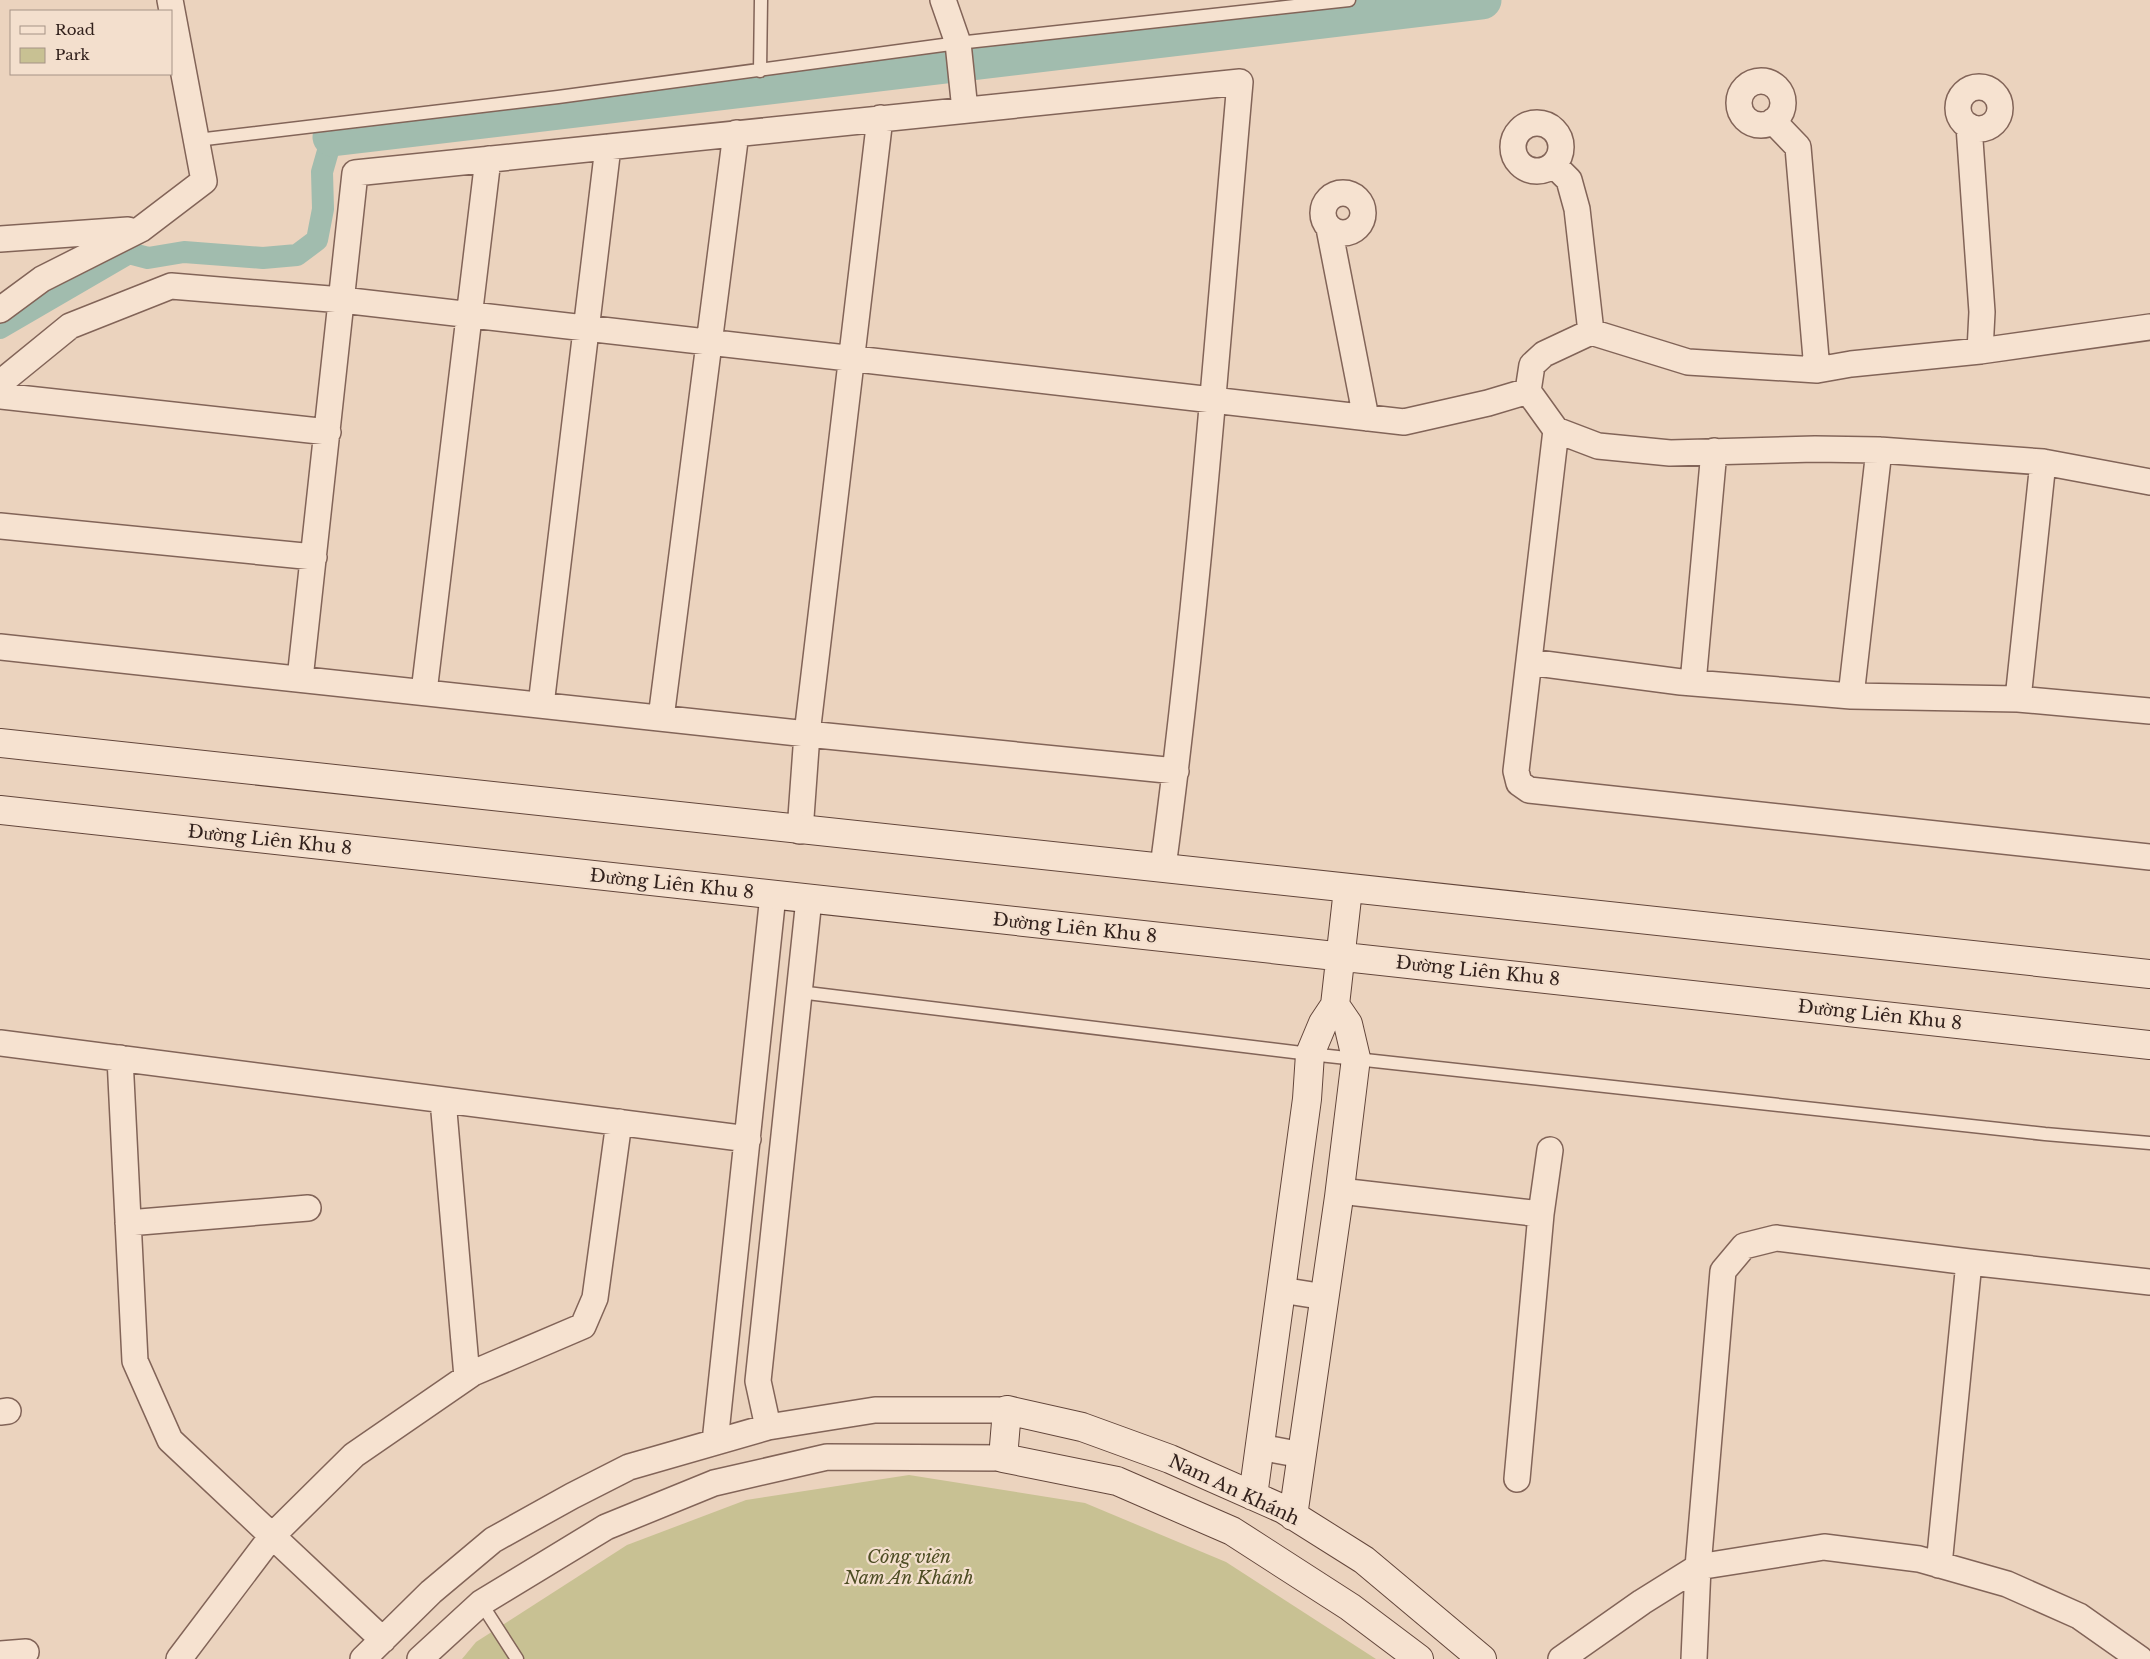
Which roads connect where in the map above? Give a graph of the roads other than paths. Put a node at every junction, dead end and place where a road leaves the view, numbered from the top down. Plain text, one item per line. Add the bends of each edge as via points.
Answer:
1 (760, 0) edge
2 (943, 0) edge
3 (1349, 0) edge
4 (172, 10) edge
5 (958, 44) junction
6 (760, 71) junction
7 (965, 109) junction
8 (880, 118) junction
9 (1773, 121) dead end
10 (1969, 126) dead end
11 (736, 133) junction
12 (197, 140) junction
13 (608, 147) junction
14 (488, 159) junction
15 (1554, 165) dead end
16 (1329, 228) dead end
17 (141, 230) junction
18 (0, 239) edge
19 (342, 300) junction
20 (0, 310) edge
21 (470, 314) junction
22 (2150, 327) edge
23 (586, 328) junction
24 (1591, 332) junction
25 (708, 342) junction
26 (1980, 351) junction
27 (852, 358) junction
28 (1817, 370) junction
29 (0, 383) edge
30 (1528, 391) junction
31 (0, 396) edge
32 (1212, 400) junction
33 (1366, 418) junction
34 (1556, 430) junction
35 (328, 432) junction
36 (1879, 450) junction
37 (1714, 451) junction
38 (2043, 462) junction
39 (2150, 482) edge
40 (0, 526) edge
41 (314, 557) junction
42 (0, 647) edge
43 (1529, 662) junction
44 (300, 679) junction
45 (1693, 683) junction
46 (424, 692) junction
47 (1852, 696) junction
48 (2018, 699) junction
49 (541, 705) junction
50 (2150, 711) edge
51 (661, 718) junction
52 (807, 734) junction
53 (0, 742) edge
54 (1176, 771) junction
55 (0, 810) edge
56 (800, 830) junction
57 (2150, 857) edge
58 (1163, 867) junction
59 (1348, 889) junction
60 (773, 895) junction
61 (809, 899) junction
62 (1341, 956) junction
63 (2150, 958) edge
64 (2102, 969) junction
65 (2150, 974) edge
66 (799, 992) junction
67 (1336, 1005) junction
68 (0, 1043) edge
69 (2150, 1045) edge
70 (1310, 1054) junction
71 (120, 1058) junction
72 (1356, 1058) junction
73 (443, 1100) junction
74 (618, 1122) junction
75 (748, 1139) junction
76 (2150, 1143) edge
77 (1550, 1150) dead end
78 (1340, 1191) junction
79 (308, 1208) dead end
80 (1541, 1214) junction
81 (128, 1223) junction
82 (738, 1226) junction
83 (774, 1232) junction
84 (1969, 1262) junction
85 (2150, 1282) edge
86 (1280, 1290) junction
87 (1325, 1297) junction
88 (467, 1377) junction
89 (1007, 1410) junction
90 (768, 1427) junction
91 (715, 1442) junction
92 (1259, 1447) junction
93 (1302, 1455) junction
94 (1003, 1458) junction
95 (1517, 1479) dead end
96 (1253, 1496) junction
97 (1293, 1516) junction
98 (272, 1536) junction
99 (1939, 1565) junction
100 (1698, 1567) junction
101 (481, 1604) junction
102 (383, 1640) junction
103 (26, 1652) dead end
104 (0, 1654) edge
105 (2150, 1656) edge
106 (179, 1659) edge
107 (363, 1659) edge
108 (420, 1659) edge
109 (517, 1659) edge
110 (1419, 1659) edge
111 (1482, 1659) edge
112 (1562, 1659) edge
113 (1694, 1659) edge
114 (2140, 1659) edge
115 (2146, 1659) edge

1 - 6 lane
2 - 5 street
3 - 5 lane
4 - 12 street
5 - 6 lane
5 - 7 street
6 - 12 lane
7 - 8 street
7 - 32 street via 1240,82
8 - 11 street
8 - 27 street
9 - 28 street via 1798,147
10 - 26 street via 1982,312
11 - 13 street
11 - 25 street
12 - 17 street via 204,181
13 - 14 street
13 - 23 street
14 - 19 street via 354,173
14 - 21 street
15 - 24 street via 1569,180 1577,209
16 - 33 street
17 - 18 street
17 - 20 street via 42,279
19 - 21 street
19 - 29 street via 172,286 70,326
19 - 35 street
21 - 23 street
21 - 46 street
22 - 26 street
23 - 25 street
23 - 49 street
24 - 28 street via 1688,362
24 - 30 street via 1544,354 1532,365
25 - 27 street
25 - 51 street
26 - 28 street
27 - 32 street
27 - 52 street
30 - 33 street via 1404,422
30 - 34 street
31 - 35 street
32 - 33 street
32 - 54 street
34 - 37 street via 1598,446 1670,453
34 - 43 street
35 - 41 street
36 - 37 street
36 - 38 street
36 - 47 street
37 - 45 street
38 - 39 street
38 - 48 street
40 - 41 street
41 - 44 street
42 - 44 street
43 - 45 street
43 - 57 street via 1516,771 1519,783 1529,790
44 - 46 street
45 - 47 street
46 - 49 street
47 - 48 street
48 - 50 street
49 - 51 street
51 - 52 street
52 - 54 street
52 - 56 street
53 - 56 street
54 - 58 street
55 - 60 street, Đường Liên Khu 8
56 - 58 street
58 - 59 street
59 - 62 street
59 - 64 street
60 - 61 street, Đường Liên Khu 8
60 - 75 street
61 - 62 street, Đường Liên Khu 8
61 - 66 street
62 - 67 street
62 - 69 street, Đường Liên Khu 8
63 - 64 street
64 - 65 street
66 - 70 lane
66 - 83 street
67 - 70 street via 1323,1023
67 - 72 street via 1348,1024
68 - 71 street
70 - 72 lane
70 - 86 street via 1307,1099
71 - 73 street
71 - 81 street
72 - 76 lane
72 - 78 street
73 - 74 street
73 - 88 street
74 - 75 street
74 - 88 street via 595,1298 583,1326
75 - 82 street
77 - 80 street
78 - 80 street
78 - 87 street
79 - 81 street
80 - 95 street
81 - 98 street via 135,1361 170,1440
82 - 83 street
82 - 91 street
83 - 90 street via 758,1381
84 - 85 street
84 - 99 street
84 - 100 street via 1776,1238 1744,1246 1723,1271
86 - 87 street
86 - 92 street
87 - 93 street
88 - 98 street via 354,1455
89 - 90 street via 874,1410
89 - 94 street
89 - 96 street, Nam An Khánh via 1082,1426 1170,1459
90 - 91 street
91 - 102 street via 629,1467 494,1540 431,1592
92 - 93 street
92 - 96 street
93 - 97 street
94 - 101 street via 827,1456 714,1483 606,1528
94 - 110 street via 1117,1481 1232,1531 1350,1607
96 - 97 street, Nam An Khánh
97 - 111 street, Nam An Khánh via 1364,1560
98 - 102 street
98 - 106 street
99 - 100 street via 1824,1547
99 - 114 street via 2007,1584 2079,1616
100 - 112 street
100 - 113 street
101 - 108 street
101 - 109 lane
102 - 107 street
103 - 104 street
105 - 115 street

